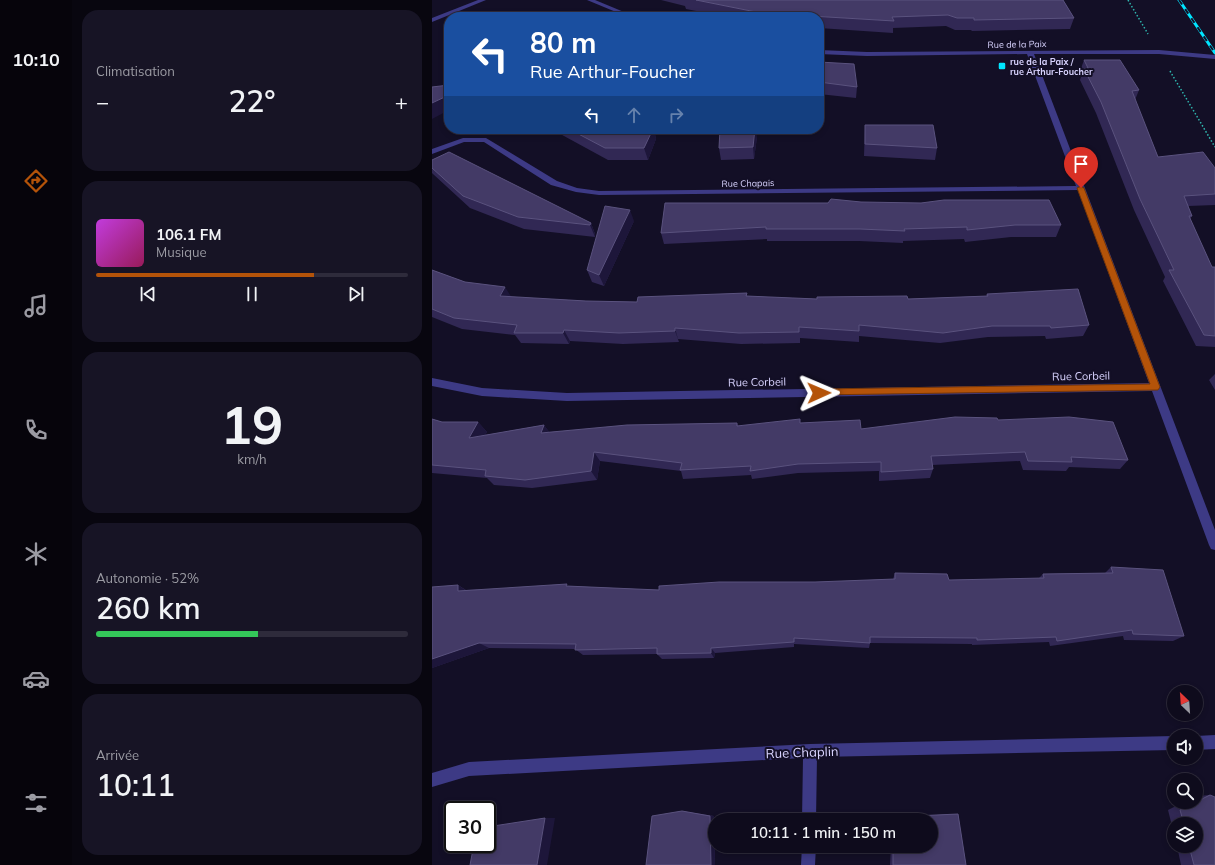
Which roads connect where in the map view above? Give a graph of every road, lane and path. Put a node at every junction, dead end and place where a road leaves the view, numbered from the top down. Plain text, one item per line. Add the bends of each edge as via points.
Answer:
1 (483, 0) edge
2 (590, 0) edge
3 (1128, 0) edge
4 (452, 12) edge
5 (620, 12) edge
6 (444, 15) edge
7 (432, 20) edge
8 (824, 52) edge
9 (1159, 52) junction
10 (1030, 53) junction
11 (1215, 57) edge
12 (1215, 147) edge
13 (432, 152) edge
14 (1081, 188) junction
15 (432, 382) edge
16 (1155, 387) junction
17 (1215, 545) edge
18 (1215, 742) edge
19 (1167, 743) edge
20 (1203, 743) edge
21 (810, 751) junction
22 (432, 780) edge
23 (809, 813) edge
24 (808, 853) edge
25 (808, 865) edge

1 - 4 street
2 - 5 street
3 - 9 path
6 - 7 street
8 - 10 street, Rue de la Paix
9 - 10 street, Rue de la Paix
9 - 11 street, Rue de la Paix
9 - 12 path
10 - 14 street
13 - 14 street, Rue Chapais via 463,140 486,140 554,183 576,190 599,193
14 - 16 street
15 - 16 street, Rue Corbeil via 452,388 519,396 567,397
16 - 17 street
18 - 20 street
19 - 21 street, Rue Chaplin
21 - 22 street, Rue Chaplin via 469,769
21 - 23 street
24 - 25 street

